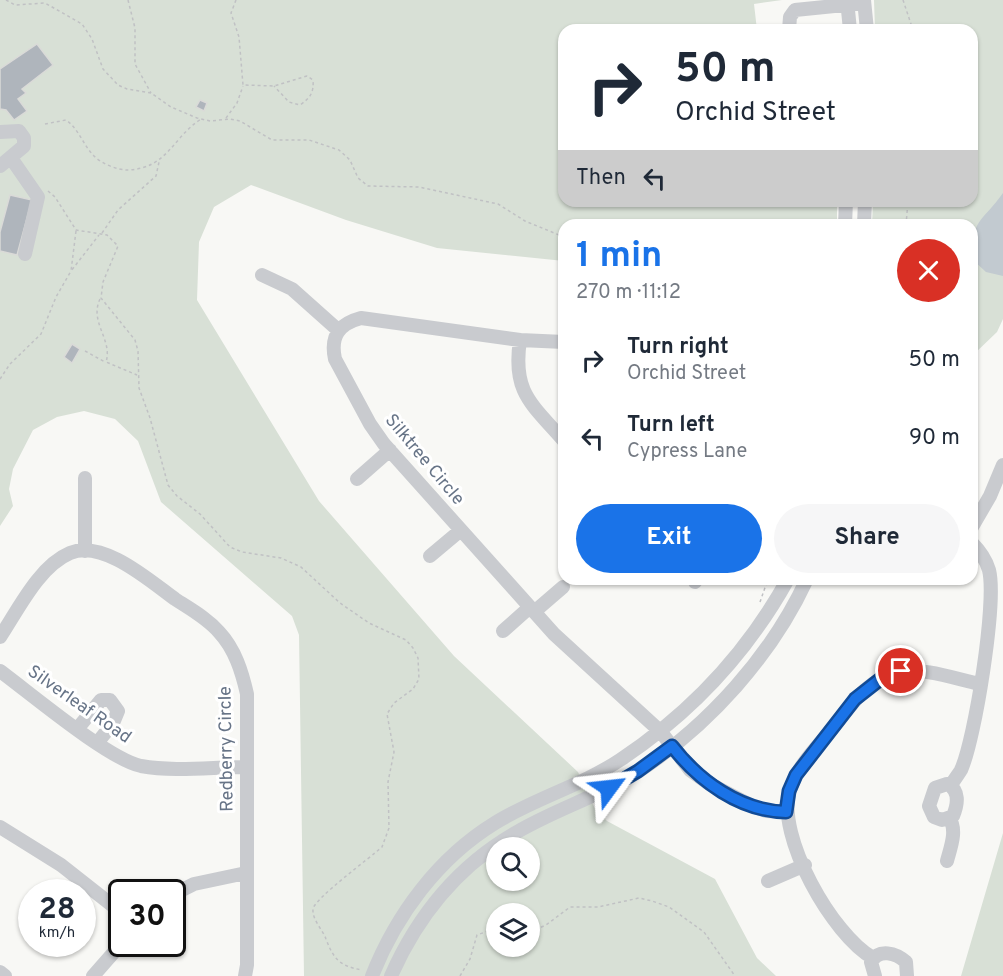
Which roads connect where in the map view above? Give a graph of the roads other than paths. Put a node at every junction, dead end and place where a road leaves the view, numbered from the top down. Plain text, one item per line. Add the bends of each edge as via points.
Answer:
1 (848, 2) edge
2 (864, 2) edge
3 (789, 24) edge
4 (850, 24) edge
5 (866, 24) edge
6 (0, 132) edge
7 (5, 159) edge
8 (25, 254) dead end
9 (262, 275) dead end
10 (338, 330) junction
11 (520, 340) junction
12 (558, 342) edge
13 (558, 434) edge
14 (390, 450) junction
15 (1003, 465) edge
16 (85, 478) dead end
17 (357, 479) dead end
18 (978, 518) edge
19 (461, 530) junction
20 (85, 551) junction
21 (978, 552) edge
22 (430, 556) dead end
23 (785, 585) edge
24 (804, 585) edge
25 (563, 587) dead end
26 (532, 610) junction
27 (503, 631) dead end
28 (0, 637) edge
29 (0, 671) edge
30 (980, 684) junction
31 (78, 728) junction
32 (661, 732) junction
33 (98, 742) junction
34 (672, 746) junction
35 (246, 766) junction
36 (951, 786) junction
37 (786, 812) junction
38 (950, 818) junction
39 (0, 827) edge
40 (947, 861) dead end
41 (805, 866) junction
42 (246, 873) junction
43 (768, 881) dead end
44 (186, 888) edge
45 (108, 902) edge
46 (110, 957) edge
47 (873, 958) junction
48 (0, 972) edge
49 (369, 974) edge
50 (5, 976) edge
51 (93, 976) edge
52 (245, 976) edge
53 (392, 976) edge
54 (875, 976) edge
55 (907, 976) edge

1 - 2 street
1 - 3 street via 795,10
1 - 4 street
2 - 5 street
6 - 7 street via 13,130 24,138 24,146
7 - 8 street via 38,197
9 - 10 street via 292,289
10 - 11 street via 361,318
10 - 14 street, Silktree Circle via 333,339 335,359 370,424
11 - 12 street
11 - 13 street via 516,364 523,391
14 - 17 street
14 - 19 street, Silktree Circle
15 - 18 street
16 - 20 street
19 - 22 street
19 - 26 street, Silktree Circle
20 - 28 street via 55,562
20 - 35 street, Redberry Circle via 124,563 220,632 242,672 247,694
21 - 30 street via 989,569 991,592
23 - 32 street via 767,618 736,657 703,695
24 - 34 street via 770,644 738,683
25 - 26 street
26 - 27 street
26 - 32 street, Silktree Circle
29 - 31 street, Silverleaf Road
30 - 36 street via 966,754
30 - 37 street via 921,672 901,671 883,677 855,699 796,775
31 - 33 street, Silverleaf Road
31 - 33 street via 101,700 110,700 118,711
32 - 34 street, Silktree Circle
32 - 49 street via 581,783 495,823 462,848 404,912
33 - 35 street, Silverleaf Road via 138,765
34 - 37 street, Silktree Circle via 690,770 708,783 766,811
34 - 53 street via 595,796 518,831 479,856 418,923
35 - 42 street, Redberry Circle
36 - 38 street via 957,796
36 - 38 street via 935,788 929,806 934,817
37 - 41 street
38 - 40 street via 953,837
39 - 45 street via 61,865
41 - 43 street
41 - 47 street via 828,914
42 - 44 street
42 - 52 street, Redberry Circle
46 - 51 street
47 - 54 street via 870,967
47 - 55 street via 886,953 903,959 908,967
48 - 50 street

